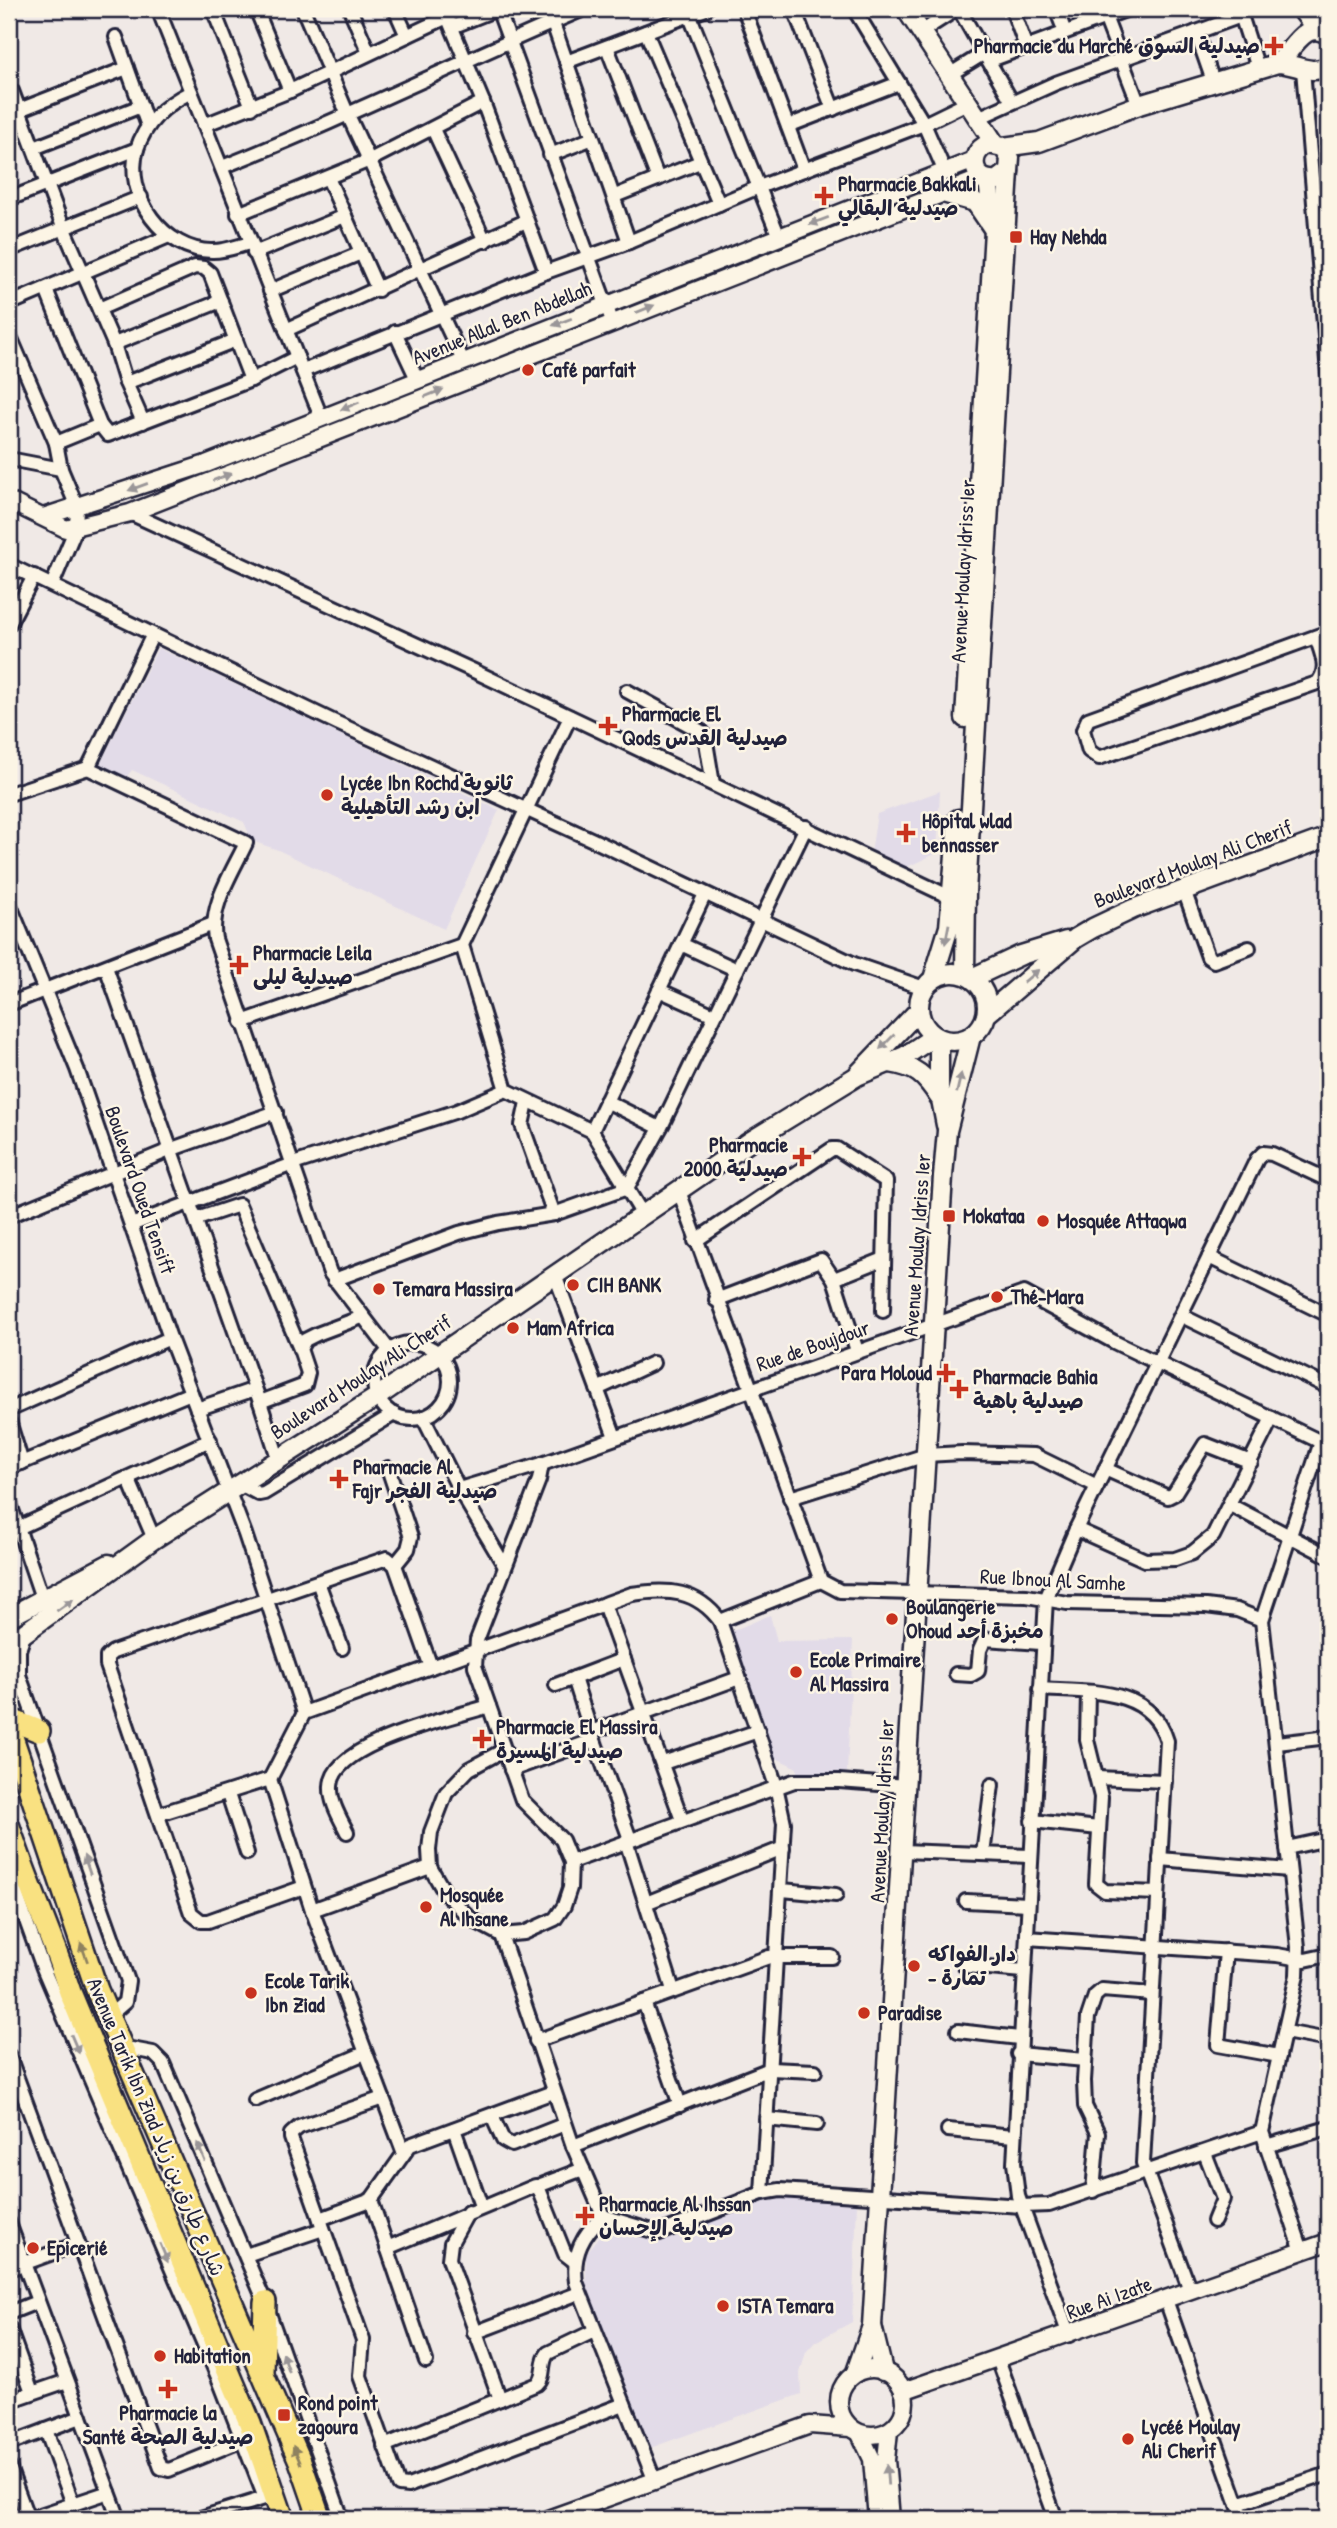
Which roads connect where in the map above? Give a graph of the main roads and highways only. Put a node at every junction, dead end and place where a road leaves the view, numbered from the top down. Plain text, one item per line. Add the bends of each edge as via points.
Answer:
1 (906, 9) edge
2 (1300, 9) edge
3 (1310, 37) edge
4 (1278, 63) junction
5 (1328, 66) edge
6 (1301, 67) junction
7 (977, 120) junction
8 (976, 156) junction
9 (1004, 156) junction
10 (985, 179) junction
11 (943, 193) road end
12 (994, 230) junction
13 (1328, 837) edge
14 (1076, 938) junction
15 (969, 976) junction
16 (928, 984) junction
17 (919, 1010) junction
18 (986, 1014) junction
19 (971, 1036) junction
20 (937, 1037) junction
21 (890, 1063) junction
22 (857, 1076) junction
23 (941, 1100) junction
24 (947, 1131) junction
25 (135, 1552) junction
26 (9, 1618) edge
27 (9, 1644) edge
28 (9, 1719) edge
29 (9, 1728) edge
30 (39, 1731) road end
31 (9, 1827) edge
32 (17, 1882) edge
33 (265, 2302) road end
34 (872, 2326) junction
35 (883, 2371) road end
36 (856, 2372) road end
37 (263, 2378) junction
38 (283, 2519) edge
39 (320, 2519) edge

1 - 7 main road
2 - 3 main road
3 - 4 main road
3 - 6 main road
4 - 6 main road
4 - 9 main road via 1139,105
5 - 6 main road via 1321,71
7 - 8 main road
7 - 9 main road
8 - 9 main road
8 - 10 main road, Avenue Moulay Idriss Ier via 974,167
9 - 10 main road via 998,180
9 - 15 main road, Avenue Moulay Idriss Ier via 966,892
10 - 12 main road, Avenue Moulay Idriss Ier
11 - 12 main road via 975,202
12 -> 16 main road, Avenue Moulay Idriss Ier via 952,898 944,949
13 - 14 main road, Boulevard Moulay Ali Cherif via 1133,909
14 - 15 main road, Boulevard Moulay Ali Cherif
18 -> 14 main road, Boulevard Moulay Ali Cherif
15 - 16 main road via 950,972
15 - 18 main road via 984,991
16 - 17 main road
17 - 20 main road via 923,1023
17 -> 22 main road, Boulevard Moulay Ali Cherif
18 - 19 main road
19 - 20 main road via 951,1041
24 -> 19 main road
20 - 21 main road, Boulevard Moulay Ali Cherif
20 - 23 main road
21 - 22 main road, Boulevard Moulay Ali Cherif
21 - 23 main road via 922,1073
22 - 25 main road, Boulevard Moulay Ali Cherif via 769,1130 377,1397
23 - 24 main road
24 - 34 main road, Avenue Moulay Idriss Ier
25 - 26 main road, Boulevard Moulay Ali Cherif
27 -> 25 main road, Boulevard Moulay Ali Cherif
28 - 30 main road
37 -> 29 main road, Avenue Tarik Ibn Ziad شارع طارق بن زياد via 80,1943
31 - 32 main road, Avenue Tarik Ibn Ziad شارع طارق بن زياد
32 - 38 main road, Avenue Tarik Ibn Ziad شارع طارق بن زياد via 250,2423 271,2496
33 - 37 main road
34 - 35 main road
34 - 36 main road
39 -> 37 main road, Avenue Tarik Ibn Ziad شارع طارق بن زياد

